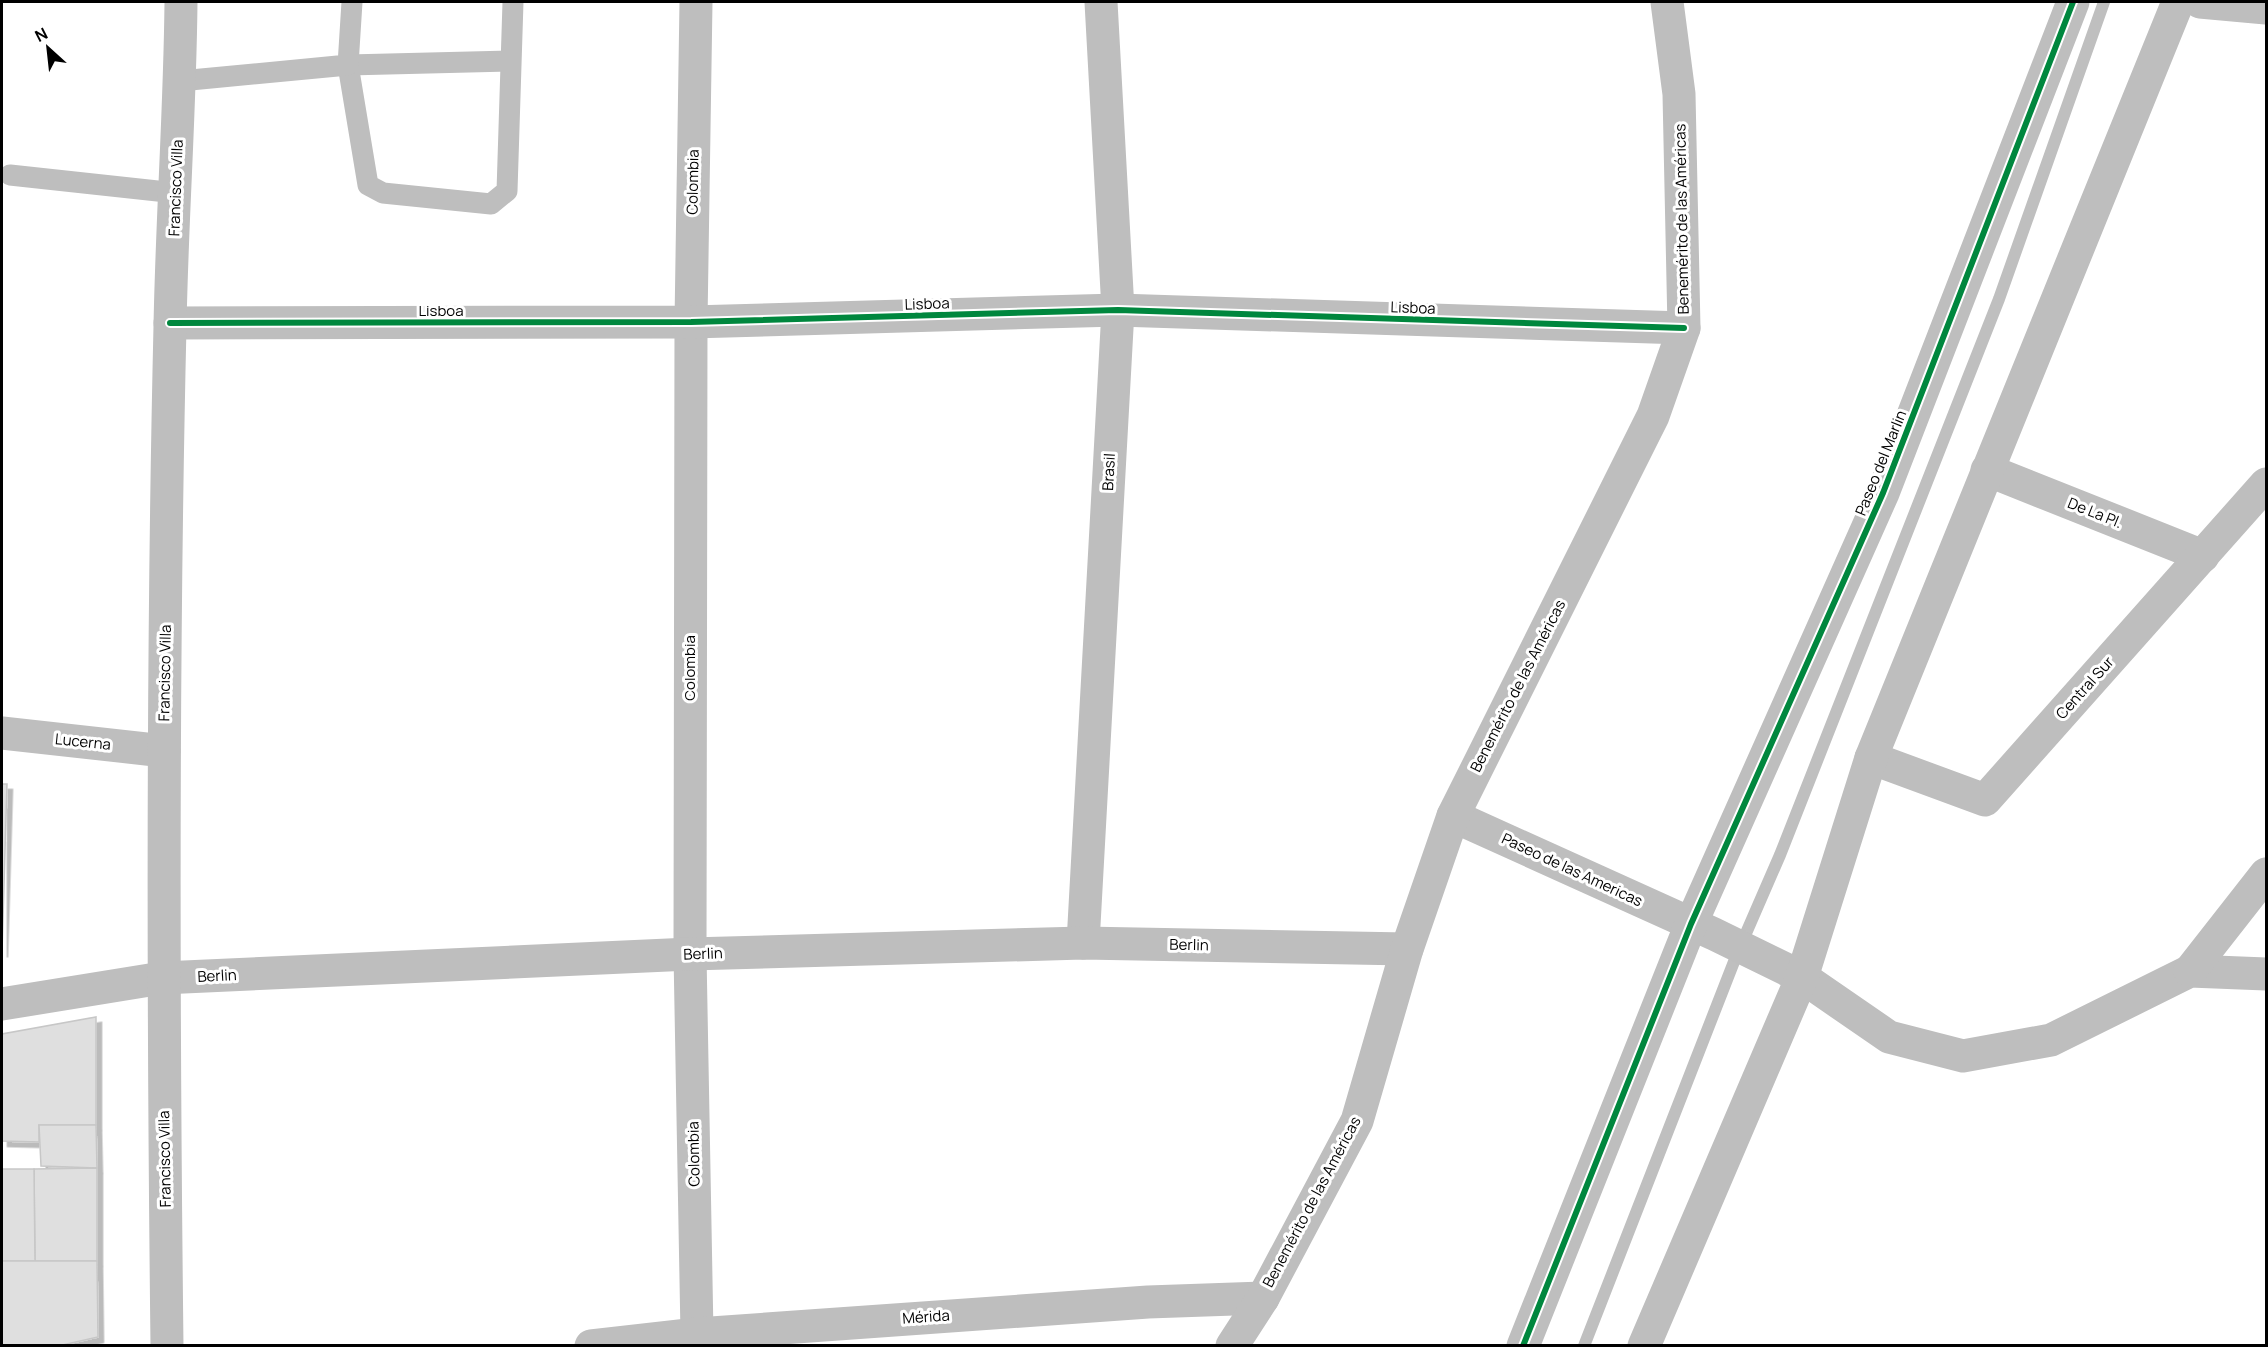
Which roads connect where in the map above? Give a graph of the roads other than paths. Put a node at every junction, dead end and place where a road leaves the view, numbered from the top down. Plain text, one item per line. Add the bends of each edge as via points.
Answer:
1 (181, 2) edge
2 (352, 2) edge
3 (513, 2) edge
4 (696, 2) edge
5 (1101, 2) edge
6 (1667, 2) edge
7 (2073, 2) edge
8 (2178, 2) edge
9 (2200, 2) edge
10 (2266, 8) edge
11 (511, 61) junction
12 (348, 65) junction
13 (180, 81) junction
14 (10, 175) dead end
15 (176, 193) junction
16 (1118, 310) junction
17 (690, 322) junction
18 (170, 323) junction
19 (1684, 328) junction
20 (2266, 456) edge
21 (1987, 471) junction
22 (2256, 495) edge
23 (2202, 556) junction
24 (2, 733) edge
25 (164, 751) junction
26 (1871, 758) junction
27 (1452, 816) junction
28 (2266, 874) edge
29 (1702, 929) junction
30 (1083, 943) junction
31 (1407, 949) junction
32 (690, 954) junction
33 (2190, 971) junction
34 (2266, 974) edge
35 (1802, 977) junction
36 (162, 978) junction
37 (2, 1004) edge
38 (1263, 1298) junction
39 (697, 1334) junction
40 (167, 1346) edge
41 (591, 1346) edge
42 (1232, 1346) edge
43 (1523, 1346) edge
44 (1644, 1346) edge

1 - 13 street, Francisco Villa
2 - 12 lane
3 - 11 lane
4 - 17 street, Colombia
5 - 16 street, Brasil
6 - 19 street, Benemérito de las Américas via 1679,94
7 - 29 street, Paseo del Marlin via 1883,493
8 - 21 street
9 - 10 street
11 - 12 lane
11 - 12 lane via 507,192 491,204 383,193 368,184
12 - 13 lane
13 - 15 street, Francisco Villa
14 - 15 lane
15 - 18 street, Francisco Villa
16 - 17 street, Lisboa
16 - 19 street, Lisboa
16 - 30 street, Brasil
17 - 18 street, Lisboa
17 - 32 street, Colombia
18 - 25 street, Francisco Villa
19 - 27 street, Benemérito de las Américas via 1653,416
20 - 22 street
21 - 23 street, De La Pl.
21 - 26 street
22 - 23 street, Central Sur
23 - 26 street, Central Sur via 1985,800
24 - 25 street, Lucerna
25 - 36 street, Francisco Villa
26 - 35 street
27 - 29 street, Paseo de las Americas
27 - 31 street, Benemérito de las Américas
28 - 33 street
29 - 35 street, Paseo de las Americas
29 - 43 street, Paseo del Marlin
30 - 31 street, Berlin
30 - 32 street, Berlin
31 - 38 street, Benemérito de las Américas via 1358,1121
32 - 36 street, Berlin
32 - 39 street, Colombia
33 - 34 street
33 - 35 street via 2051,1040 1964,1056 1888,1036
35 - 44 street
36 - 37 street, Berlin
36 - 40 street, Francisco Villa
38 - 39 street, Mérida via 1136,1303
38 - 42 street, Benemérito de las Américas
39 - 41 street, Mérida

